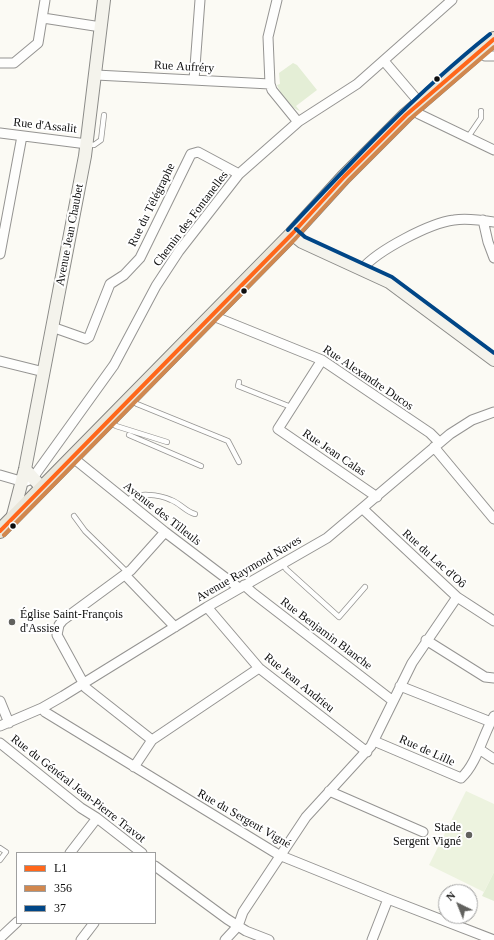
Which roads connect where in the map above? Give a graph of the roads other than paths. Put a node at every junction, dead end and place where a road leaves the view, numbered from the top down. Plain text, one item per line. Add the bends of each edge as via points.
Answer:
1 (45, 0) edge
2 (104, 0) edge
3 (200, 0) edge
4 (277, 0) edge
5 (452, 0) edge
6 (43, 16) junction
7 (102, 24) junction
8 (494, 39) edge
9 (479, 51) junction
10 (494, 56) edge
11 (384, 61) junction
12 (0, 63) edge
13 (96, 75) junction
14 (194, 80) junction
15 (270, 84) junction
16 (416, 105) junction
17 (481, 111) dead end
18 (104, 114) dead end
19 (298, 122) junction
20 (0, 134) edge
21 (22, 136) junction
22 (468, 137) junction
23 (87, 144) junction
24 (494, 150) edge
25 (239, 174) junction
26 (483, 220) junction
27 (494, 222) edge
28 (292, 234) junction
29 (2, 242) edge
30 (0, 254) edge
31 (494, 258) edge
32 (362, 268) junction
33 (213, 314) junction
34 (52, 327) junction
35 (322, 360) junction
36 (494, 360) edge
37 (0, 361) edge
38 (44, 372) junction
39 (239, 382) dead end
40 (129, 399) junction
41 (291, 407) junction
42 (494, 412) edge
43 (109, 424) junction
44 (129, 435) dead end
45 (167, 442) dead end
46 (436, 444) junction
47 (72, 457) junction
48 (239, 462) dead end
49 (201, 466) dead end
50 (0, 475) edge
51 (30, 485) junction
52 (377, 497) junction
53 (127, 502) junction
54 (362, 509) junction
55 (195, 514) dead end
56 (74, 516) dead end
57 (494, 519) edge
58 (0, 531) edge
59 (165, 532) junction
60 (283, 564) junction
61 (126, 574) junction
62 (242, 586) junction
63 (365, 587) dead end
64 (457, 596) junction
65 (207, 607) junction
66 (494, 621) edge
67 (175, 627) junction
68 (426, 640) junction
69 (258, 668) junction
70 (494, 678) edge
71 (83, 683) junction
72 (400, 686) junction
73 (0, 701) edge
74 (393, 701) junction
75 (42, 708) junction
76 (492, 719) edge
77 (9, 723) junction
78 (0, 726) edge
79 (152, 740) junction
80 (374, 741) junction
81 (0, 743) edge
82 (479, 749) junction
83 (366, 752) junction
84 (494, 759) edge
85 (134, 767) junction
86 (329, 792) junction
87 (97, 818) junction
88 (423, 832) dead end
89 (0, 848) edge
90 (71, 852) edge
91 (141, 852) edge
92 (279, 855) junction
93 (0, 860) edge
94 (156, 867) edge
95 (388, 900) junction
96 (16, 923) edge
97 (93, 924) edge
98 (238, 926) junction
99 (0, 938) edge
100 (81, 940) edge
101 (226, 940) edge
102 (269, 940) edge
103 (372, 940) edge
104 (494, 940) edge

1 - 6 street
2 - 7 main road, Avenue Jean Chaubet
3 - 14 street
4 - 15 street via 268,38
5 - 11 street, Chemin des Fontanelles
6 - 7 street
6 - 12 street via 35,47 14,64
7 - 13 main road, Avenue Jean Chaubet
8 - 9 main road
9 - 10 street via 485,56
9 - 16 main road
11 - 16 street
11 - 19 street, Chemin des Fontanelles via 349,90
13 - 14 street, Rue Aufréry
13 - 23 main road, Avenue Jean Chaubet
14 - 15 street, Rue Aufréry
15 - 19 street
16 - 22 street via 419,114
16 - 28 main road via 344,177
17 - 22 lane via 481,118
18 - 23 lane via 101,140 94,145
19 - 25 street, Chemin des Fontanelles
20 - 21 street, Rue d'Assalit
21 - 23 street, Rue d'Assalit
21 - 29 street
22 - 24 street
23 - 34 main road, Avenue Jean Chaubet
25 - 34 street, Rue du Télégraphe via 198,152 191,154 140,258 124,275 110,284 89,337 86,339
25 - 51 street, Chemin des Fontanelles via 156,286 114,365
26 - 27 street
26 - 31 street
26 - 32 street via 455,220 434,226 377,255
28 - 32 main road via 302,242
28 - 33 main road
29 - 30 street
32 - 36 main road via 400,289
33 - 35 street, Rue Alexandre Ducos
33 - 40 main road
34 - 38 main road, Avenue Jean Chaubet
35 - 41 street
35 - 46 street, Rue Alexandre Ducos via 430,433
37 - 38 street
38 - 51 main road, Avenue Jean Chaubet
39 - 41 lane via 238,386
40 - 43 main road
40 - 48 lane via 228,441
41 - 52 street, Rue Jean Calas via 278,429
42 - 46 street, Avenue Raymond Naves via 472,420
43 - 45 lane
43 - 47 main road
44 - 49 lane
46 - 52 street, Avenue Raymond Naves
46 - 57 street, Rue Alexandre Ducos
47 - 51 main road
47 - 53 street, Avenue des Tilleuls
50 - 51 street
51 - 58 main road via 12,519
52 - 54 street, Avenue Raymond Naves
53 - 55 lane via 129,498 136,496 166,498 189,513
53 - 59 street, Avenue des Tilleuls
54 - 60 street, Avenue Raymond Naves via 327,538
54 - 64 street, Rue du Lac d'Oô
56 - 61 lane
59 - 61 street
59 - 62 street, Avenue des Tilleuls
60 - 62 street, Avenue Raymond Naves
60 - 63 lane via 340,616
61 - 67 street
61 - 71 street via 69,614 59,625 57,635
62 - 65 street, Avenue Raymond Naves
62 - 74 street, Rue Benjamin Blanche
64 - 66 street, Rue du Lac d'Oô
64 - 68 street
65 - 67 street, Avenue Raymond Naves
65 - 69 street, Rue Jean Andrieu
67 - 71 street, Avenue Raymond Naves
68 - 70 street via 485,677
68 - 72 street
69 - 79 street
69 - 83 street, Rue Jean Andrieu
71 - 75 street, Avenue Raymond Naves
71 - 79 street
72 - 74 street
72 - 76 street
73 - 77 street
74 - 80 street
75 - 77 street, Avenue Raymond Naves
75 - 85 street, Rue du Sergent Vigné
76 - 82 street
77 - 78 street, Avenue Raymond Naves
79 - 85 street
80 - 82 street, Rue de Lille via 461,778
80 - 83 street
81 - 87 street, Rue du Général Jean-Pierre Travot
82 - 84 street
83 - 86 street
85 - 92 street, Rue du Sergent Vigné
86 - 88 street
86 - 92 street via 306,817
87 - 90 street
87 - 91 street, Rue du Général Jean-Pierre Travot
89 - 93 lane via 6,852
92 - 95 street, Rue du Sergent Vigné
92 - 98 street via 243,912
94 - 98 street
95 - 103 street
95 - 104 street, Rue du Sergent Vigné
96 - 99 street
97 - 100 street
98 - 101 street
98 - 102 street

